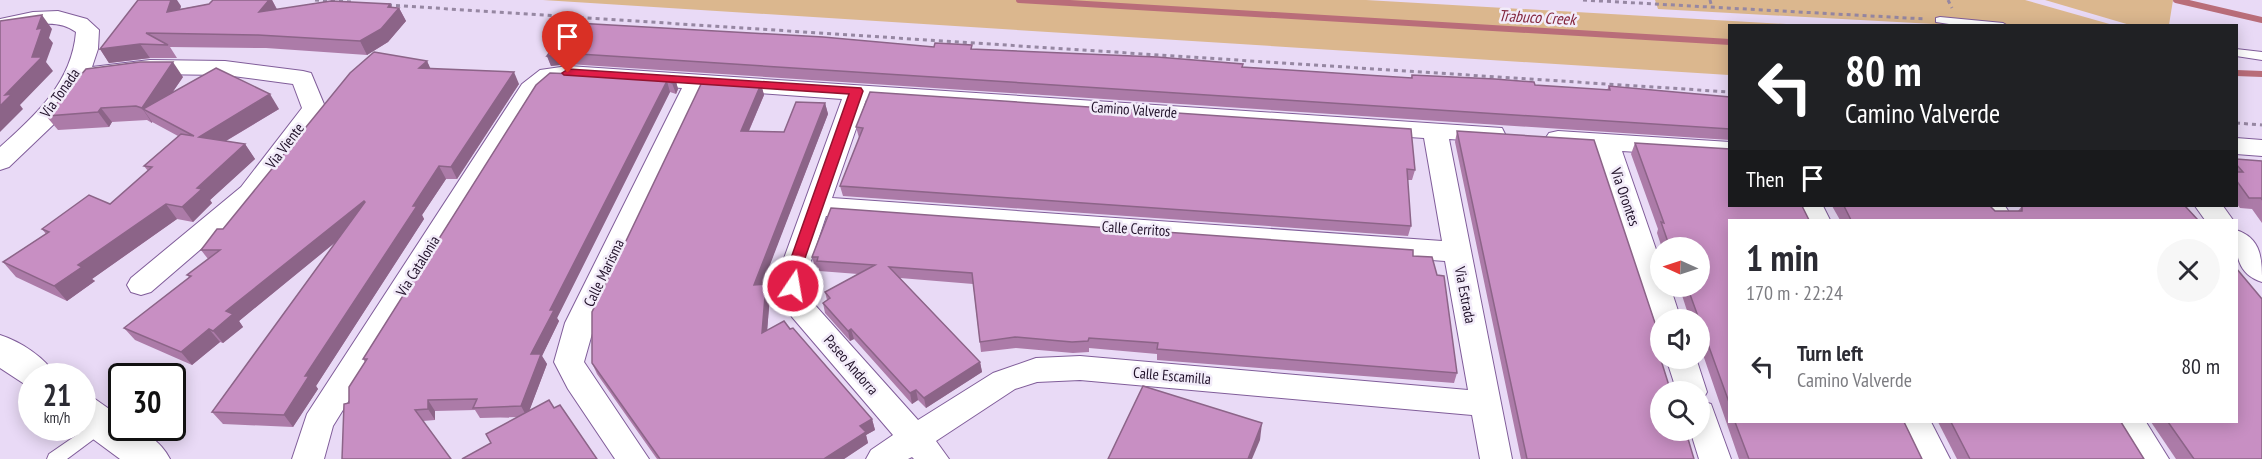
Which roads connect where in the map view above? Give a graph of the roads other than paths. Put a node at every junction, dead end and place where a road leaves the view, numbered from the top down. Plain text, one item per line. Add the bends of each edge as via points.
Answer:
1 (1935, 20) road end
2 (1980, 24) edge
3 (0, 26) edge
4 (2238, 52) edge
5 (2262, 56) edge
6 (75, 77) junction
7 (540, 80) joint
8 (697, 81) junction
9 (856, 91) junction
10 (1435, 130) junction
11 (1606, 142) junction
12 (2238, 146) edge
13 (2262, 148) edge
14 (1728, 150) edge
15 (0, 161) edge
16 (816, 206) junction
17 (2209, 207) edge
18 (2219, 219) edge
19 (2238, 242) edge
20 (1457, 252) junction
21 (2262, 272) edge
22 (141, 285) dead end
23 (1663, 309) edge
24 (0, 349) edge
25 (19, 363) edge
26 (1486, 404) junction
27 (96, 420) edge
28 (1916, 423) edge
29 (2130, 423) edge
30 (71, 441) edge
31 (1709, 441) edge
32 (924, 449) edge
33 (55, 459) edge
34 (150, 459) edge
35 (308, 459) edge
36 (633, 459) edge
37 (882, 459) edge
38 (1496, 459) edge
39 (1715, 459) edge
40 (1934, 459) edge
41 (2153, 459) edge

1 - 2 lane
3 - 6 street, Via Tonada via 33,19 82,24 88,30 88,40
4 - 5 lane
6 - 15 street, Via Tonada via 33,130
6 - 22 street, Via Viente via 150,67 225,68 281,75 303,78 314,109 250,193
7 - 8 street, Camino Valverde via 568,73
7 - 35 street, Via Catalonia via 530,89 318,423
8 - 9 street, Camino Valverde
8 - 36 street, Calle Marisma via 580,323 569,362
9 - 10 street, Camino Valverde
9 - 16 street, Paseo Andorra
10 - 11 street, Camino Valverde
10 - 20 street, Via Estrada
11 - 14 street, Camino Valverde
11 - 23 street, Via Orontes
12 - 13 street
16 - 20 street, Calle Cerritos
16 - 32 street, Paseo Andorra via 797,261 793,286 802,309
17 - 18 street
19 - 21 street
20 - 26 street, Via Estrada
24 - 25 main road
26 - 32 street, Calle Escamilla via 1080,368 1036,370 1004,381
26 - 38 street, Via Estrada
27 - 34 main road
28 - 40 street
29 - 41 street
30 - 33 lane
31 - 39 street
32 - 37 street, Calle Escamilla

